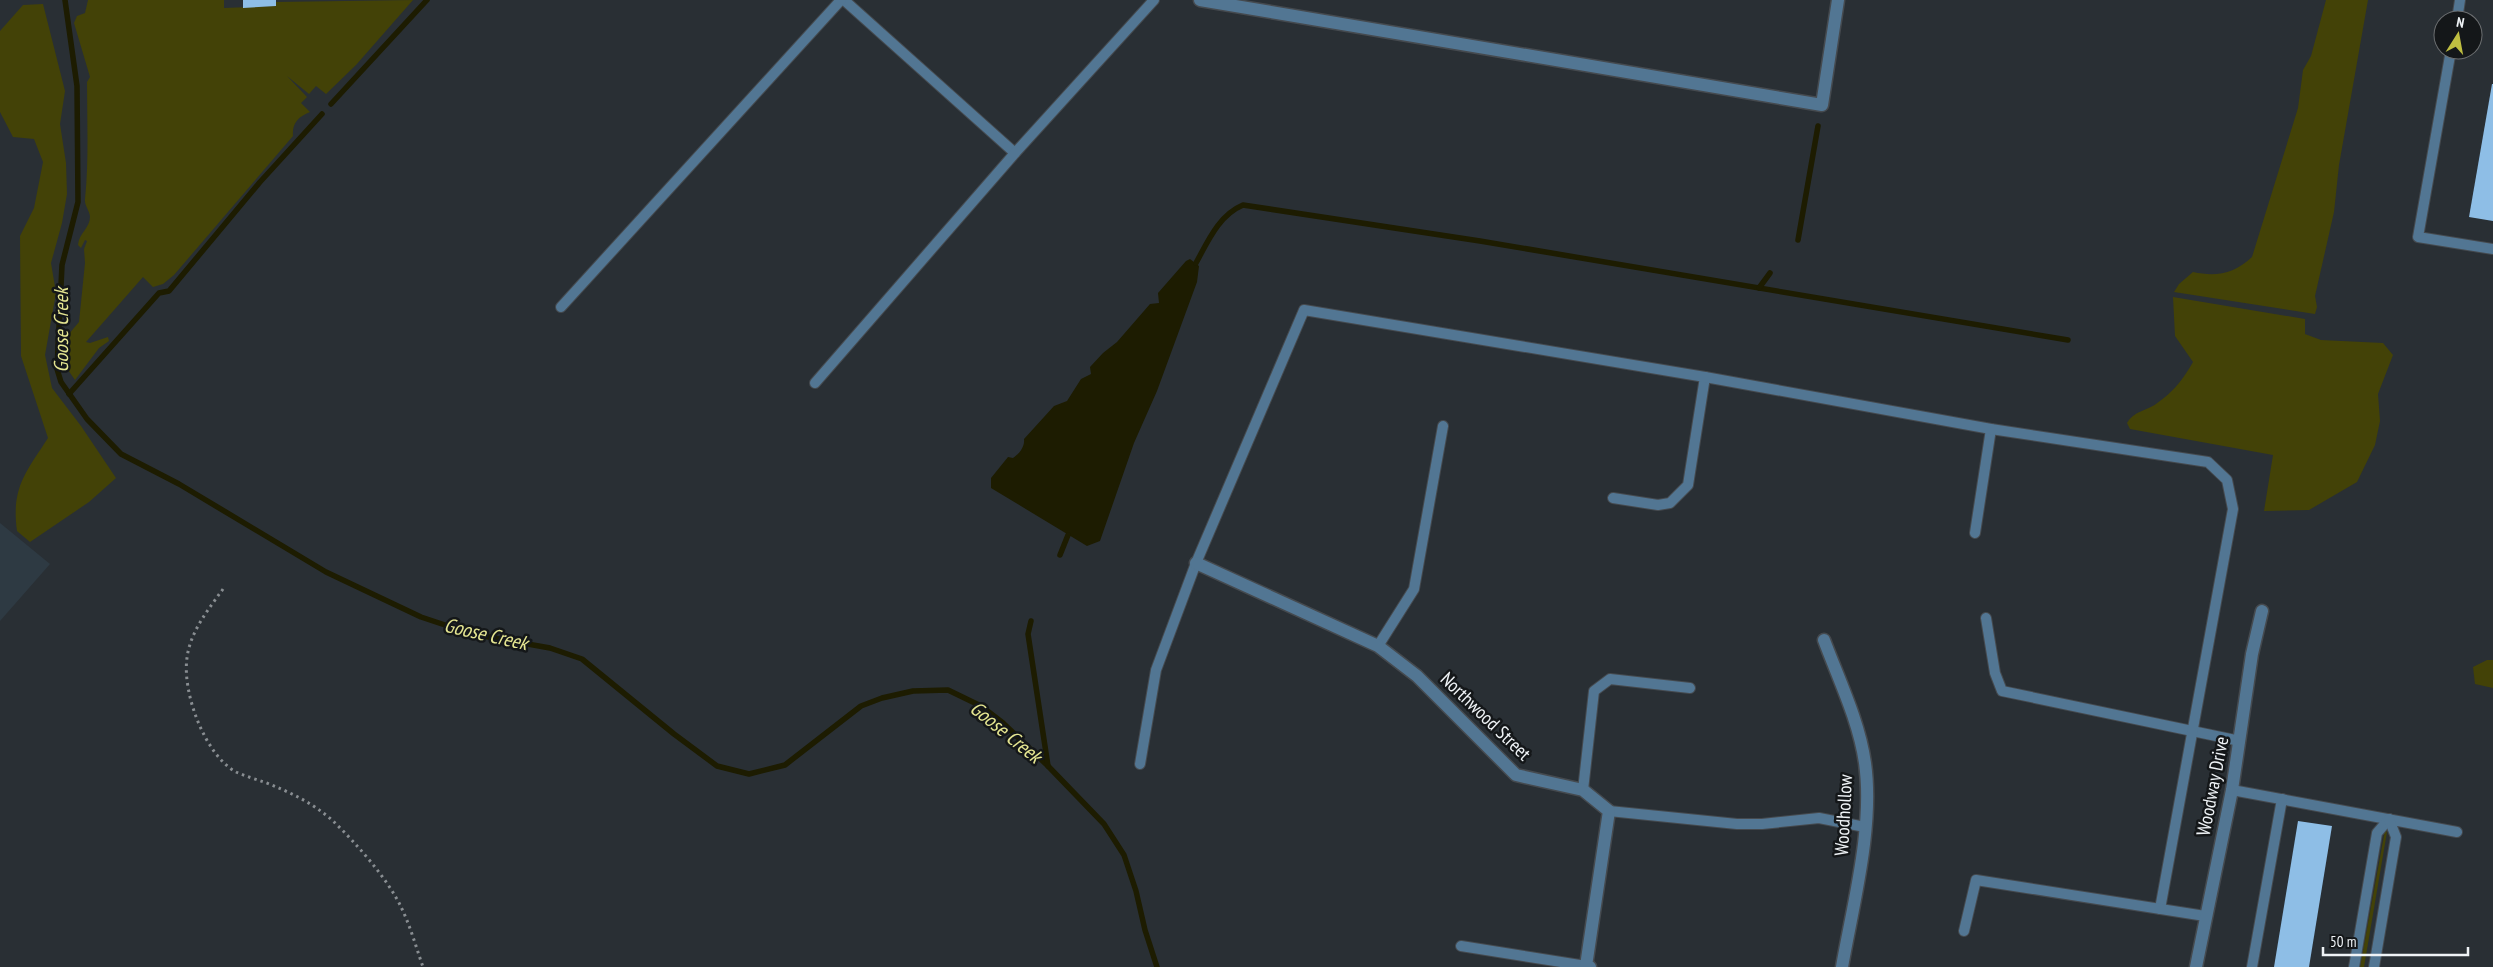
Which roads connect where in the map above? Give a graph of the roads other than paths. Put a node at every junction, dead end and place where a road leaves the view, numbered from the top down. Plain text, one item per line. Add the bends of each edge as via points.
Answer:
1 (841, 0) edge
2 (844, 0) edge
3 (1154, 0) edge
4 (1200, 0) edge
5 (1838, 0) edge
6 (2449, 60) edge
7 (1015, 153) junction
8 (2493, 249) edge
9 (560, 307) dead end
10 (1705, 377) junction
11 (815, 383) dead end
12 (1443, 426) dead end
13 (1990, 429) junction
14 (1613, 498) dead end
15 (1975, 534) dead end
16 (1196, 563) junction
17 (2262, 611) dead end
18 (1986, 618) dead end
19 (1824, 640) dead end
20 (1378, 646) junction
21 (1690, 688) dead end
22 (2193, 732) junction
23 (2240, 741) junction
24 (1140, 764) dead end
25 (1583, 790) junction
26 (2232, 790) junction
27 (2282, 799) junction
28 (1609, 811) junction
29 (2389, 819) junction
30 (1865, 827) junction
31 (2457, 832) dead end
32 (2160, 909) junction
33 (2205, 916) junction
34 (1964, 931) dead end
35 (1461, 946) dead end
36 (1565, 966) edge
37 (1586, 966) edge
38 (1590, 967) edge
39 (1842, 967) edge
40 (2196, 967) edge
41 (2252, 967) edge
42 (2354, 967) edge
43 (2374, 967) edge

1 - 9 lane
2 - 7 lane
3 - 7 lane
4 - 5 street via 1822,105
6 - 8 lane via 2418,237
7 - 11 lane
10 - 13 lane
10 - 14 lane via 1688,484 1670,503 1658,505
10 - 16 lane via 1304,310
12 - 20 lane via 1414,589
13 - 15 lane
13 - 22 lane via 2208,462 2227,480 2233,509
16 - 20 street, Northwood Street
16 - 24 lane via 1156,670
17 - 23 street, Woodway Drive via 2252,654
18 - 22 lane via 2002,691
19 - 30 street, Woodhollow via 1857,730 1865,762 1868,792
20 - 25 street, Northwood Street via 1417,676 1516,775
21 - 25 lane via 1610,679 1594,691
22 - 23 lane
22 - 32 lane
23 - 26 street, Woodway Drive
25 - 28 street, Northwood Street
26 - 27 lane
26 - 33 street, Woodway Drive
27 - 29 lane
27 - 41 lane
28 - 30 lane via 1737,824 1819,818
28 - 37 street
29 - 31 lane
29 - 42 lane via 2377,833
29 - 43 lane via 2396,836
30 - 39 street, Woodhollow
32 - 33 lane
32 - 34 lane via 1976,880
33 - 40 street, Woodway Drive
35 - 36 lane
36 - 37 lane
37 - 38 street

